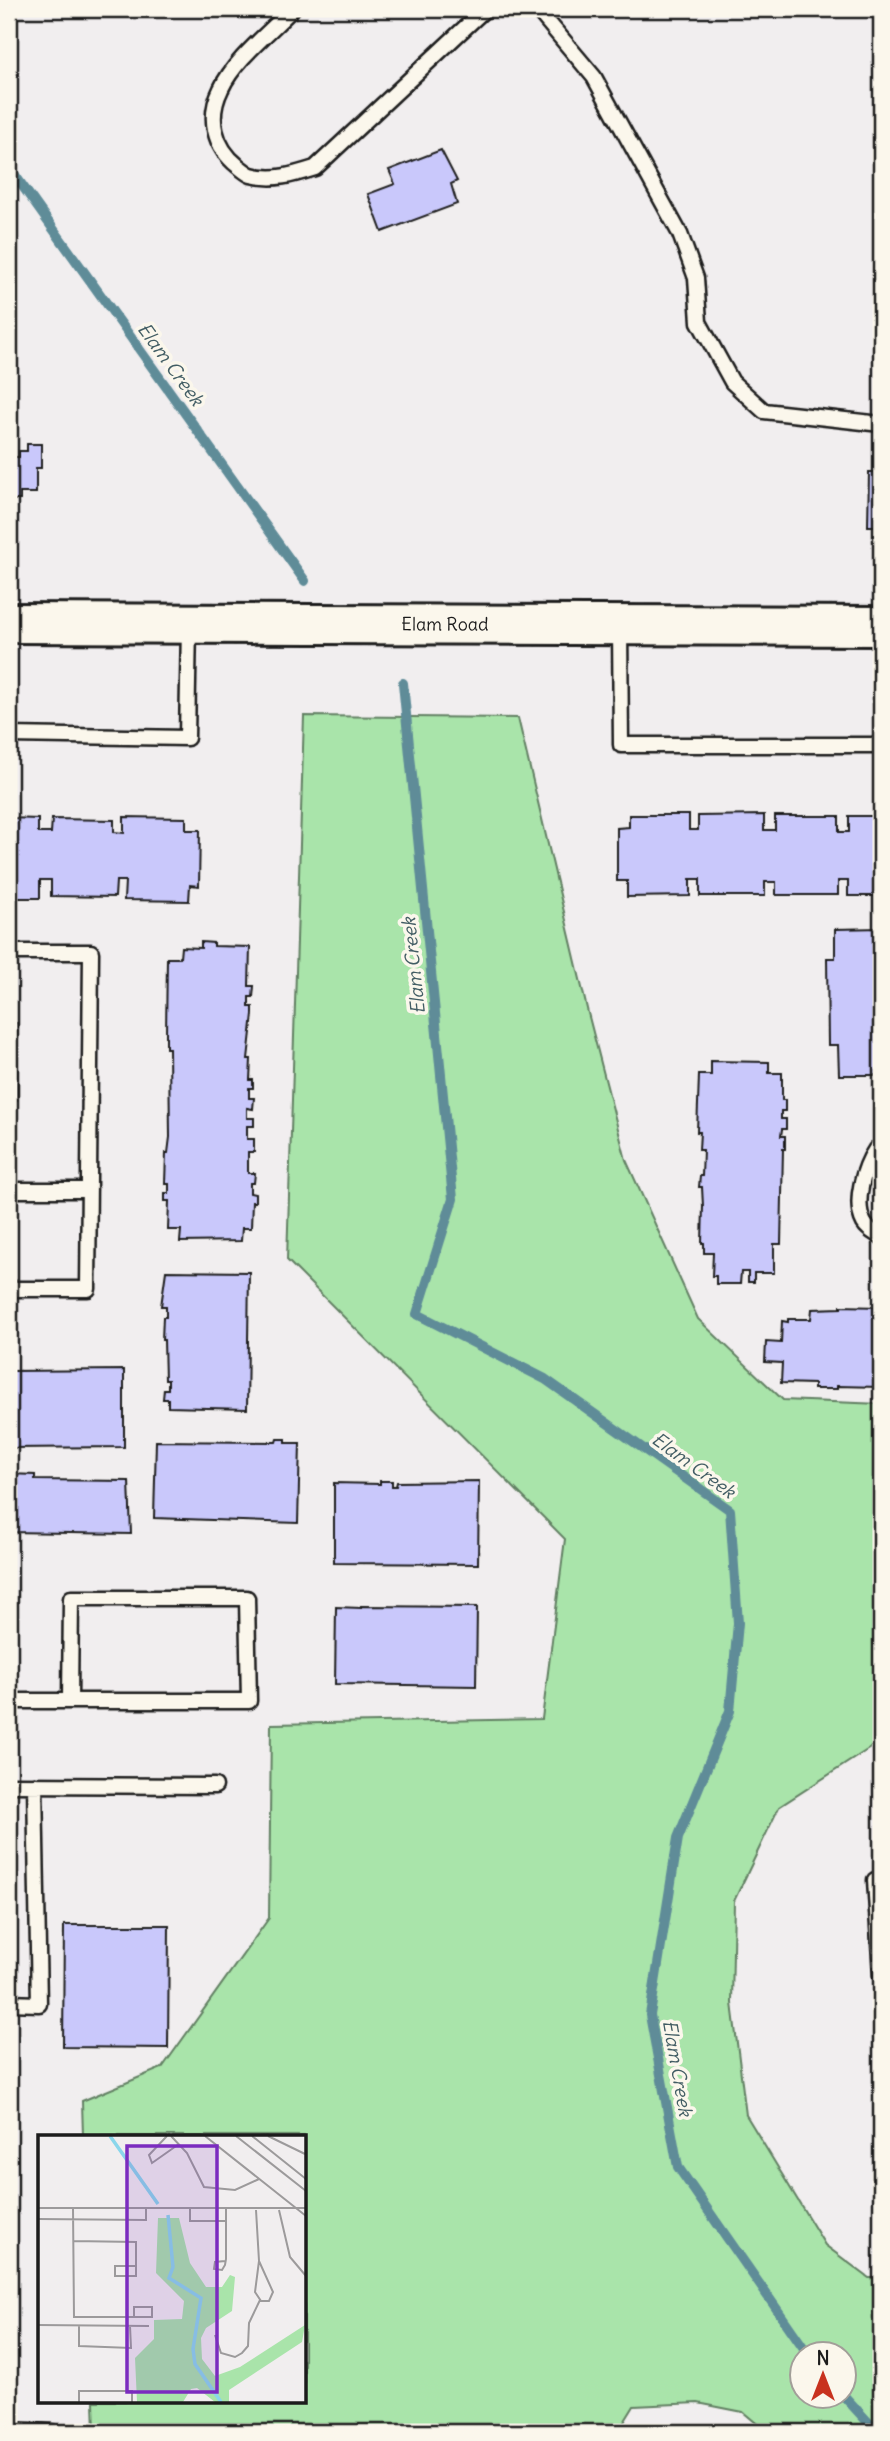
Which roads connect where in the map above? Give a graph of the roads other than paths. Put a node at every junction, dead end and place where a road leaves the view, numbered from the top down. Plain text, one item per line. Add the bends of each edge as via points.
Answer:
1 (292, 9) edge
2 (485, 9) edge
3 (537, 9) edge
4 (881, 424) edge
5 (9, 623) edge
6 (189, 624) junction
7 (620, 625) junction
8 (881, 626) edge
9 (9, 735) edge
10 (881, 745) edge
11 (9, 952) edge
12 (881, 1148) edge
13 (9, 1190) edge
14 (89, 1190) junction
15 (881, 1237) edge
16 (9, 1289) edge
17 (9, 1701) edge
18 (69, 1701) junction
19 (9, 1785) edge
20 (35, 1785) junction
21 (215, 1786) dead end
22 (875, 1880) dead end
23 (881, 1975) edge
24 (9, 2003) edge
25 (9, 2430) edge
26 (51, 2432) edge

1 - 2 lane via 236,66 215,107 215,131 223,152 248,174 286,177 315,168
3 - 4 lane via 594,77 680,234 696,278 699,322 732,382 764,411
5 - 6 main road, Elam Road
6 - 7 main road, Elam Road
6 - 9 lane via 187,738
7 - 8 main road, Elam Road
7 - 10 lane via 621,745
11 - 14 lane via 91,952
12 - 15 lane via 868,1161 860,1205 864,1223
13 - 14 lane
14 - 16 lane via 88,1289
17 - 18 lane
18 - 18 lane via 249,1701 247,1598 71,1598
19 - 20 lane
20 - 21 lane
20 - 24 lane via 39,2004
22 - 23 lane
25 - 26 lane

